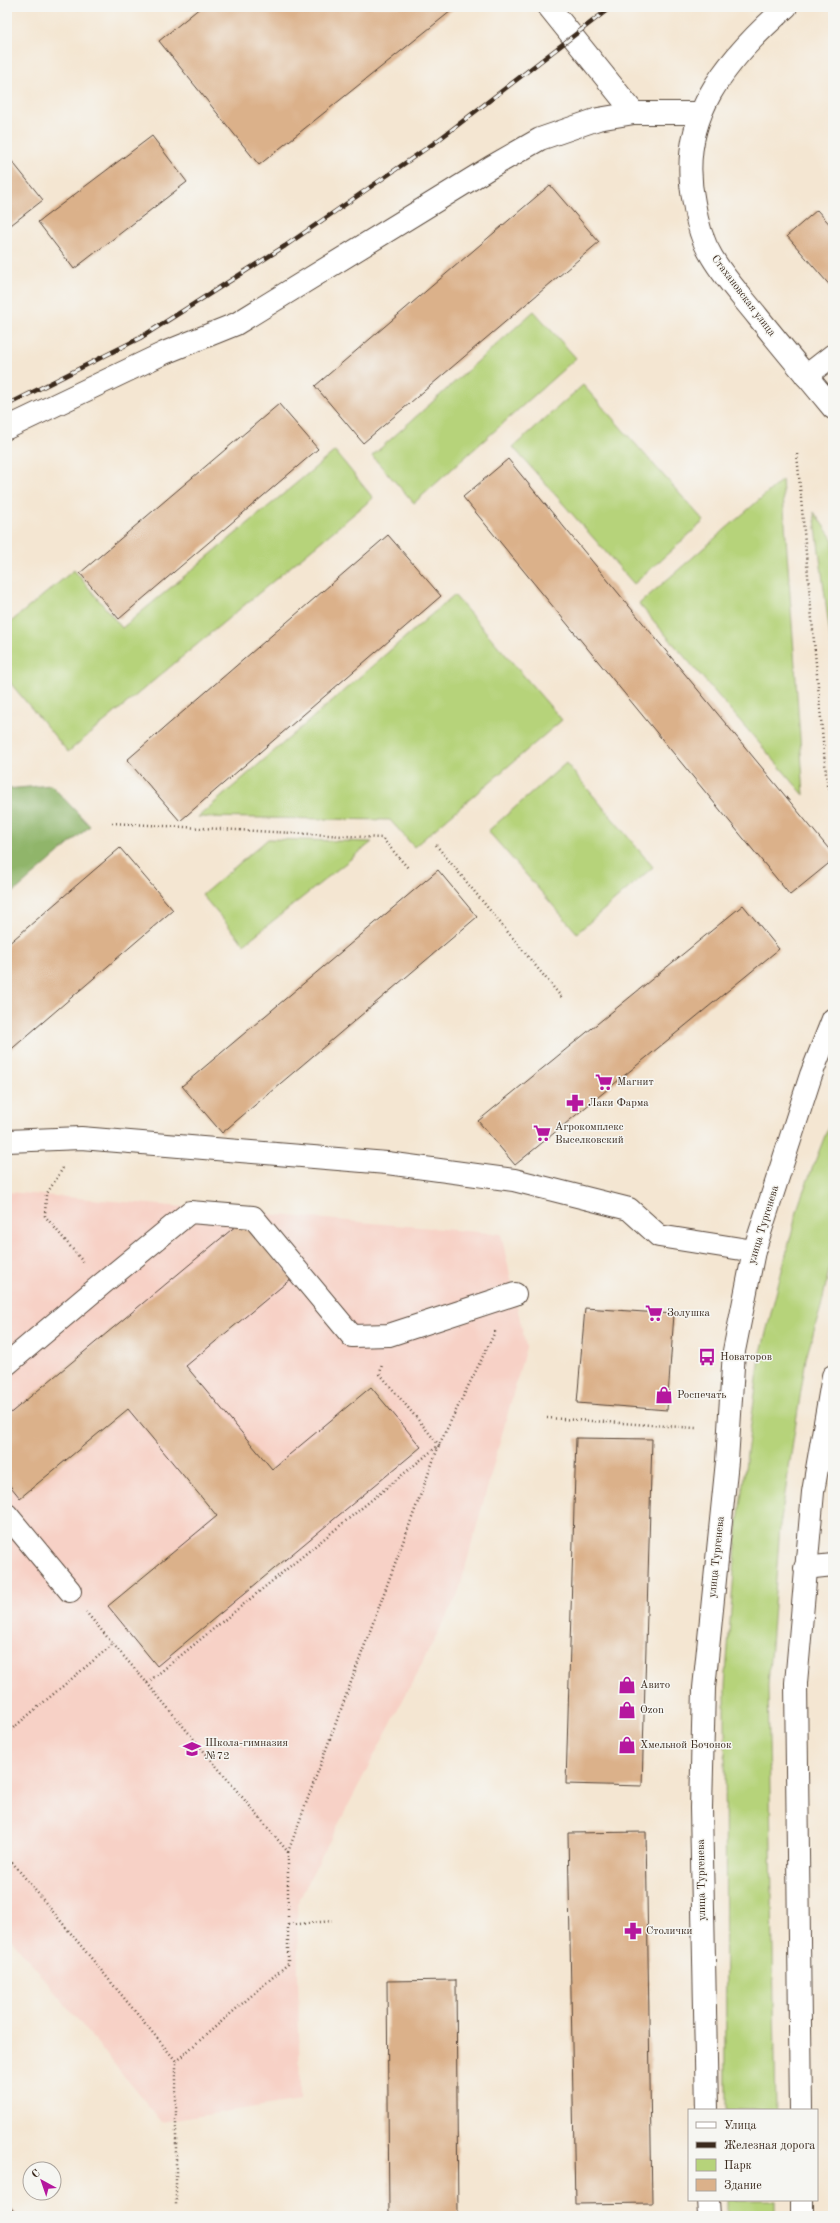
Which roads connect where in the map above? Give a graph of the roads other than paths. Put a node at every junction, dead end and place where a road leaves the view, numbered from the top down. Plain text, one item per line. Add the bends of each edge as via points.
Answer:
1 (549, 7) edge
2 (786, 7) edge
3 (634, 113) junction
4 (700, 113) junction
5 (833, 355) edge
6 (806, 376) junction
7 (833, 408) edge
8 (7, 428) edge
9 (833, 1019) edge
10 (7, 1141) edge
11 (754, 1251) junction
12 (515, 1294) road end
13 (7, 1364) edge
14 (833, 1376) edge
15 (7, 1515) edge
16 (833, 1565) edge
17 (805, 1568) junction
18 (70, 1592) road end
19 (707, 2109) edge
20 (801, 2109) edge
21 (708, 2201) edge
22 (802, 2201) edge
23 (709, 2216) edge
24 (802, 2216) edge

1 - 3 main road
2 - 4 main road, Стахановская улица via 752,37 720,76
3 - 4 main road
3 - 8 main road via 598,119 540,139 236,324 164,353
4 - 6 main road, Стахановская улица via 692,144 689,182 699,230 728,280
5 - 6 main road
6 - 7 main road, Стахановская улица
9 - 11 main road, улица Тургенева via 811,1075
10 - 11 main road via 81,1138 387,1163 514,1180 629,1209 659,1236
11 - 19 main road, улица Тургенева via 734,1350 727,1462 704,1688 701,1808
12 - 13 main road via 389,1335 352,1336 253,1217 190,1212
14 - 17 main road via 813,1492
15 - 18 main road
16 - 17 main road
17 - 20 main road via 796,1683
21 - 23 main road
22 - 24 main road

